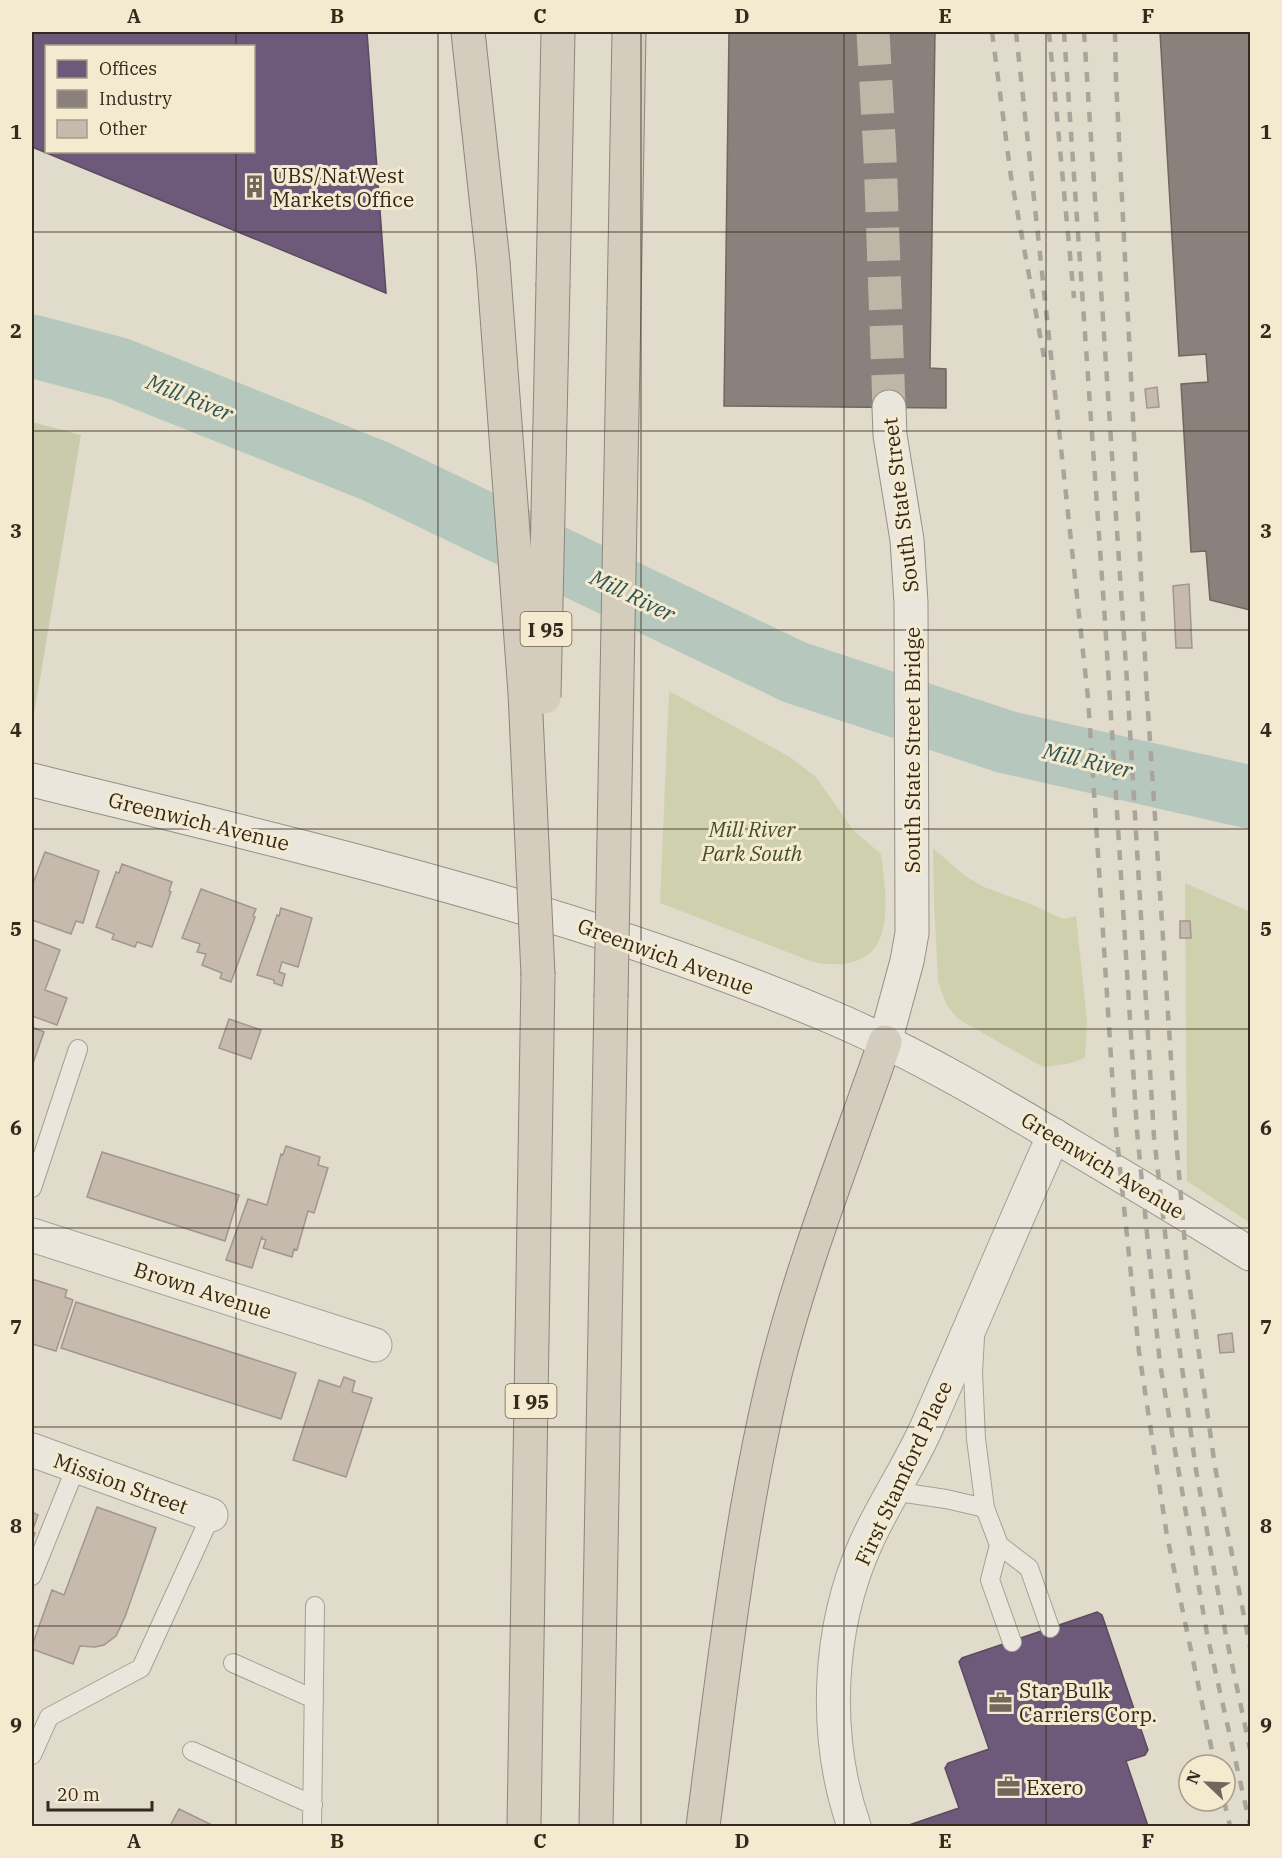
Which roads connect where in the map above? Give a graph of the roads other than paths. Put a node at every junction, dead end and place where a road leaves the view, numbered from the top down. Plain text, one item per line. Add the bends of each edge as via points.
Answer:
1 (468, 32) edge
2 (558, 32) edge
3 (629, 32) edge
4 (889, 407) tunnel mouth
5 (911, 603) joint
6 (32, 780) edge
7 (538, 975) junction
8 (885, 1042) junction
9 (78, 1049) dead end
10 (1054, 1135) junction
11 (32, 1188) edge
12 (32, 1235) edge
13 (1251, 1254) edge
14 (977, 1312) junction
15 (375, 1345) dead end
16 (32, 1450) edge
17 (76, 1467) junction
18 (892, 1491) junction
19 (985, 1508) junction
20 (211, 1515) joint
21 (999, 1545) junction
22 (32, 1576) edge
23 (315, 1606) dead end
24 (1050, 1628) dead end
25 (1012, 1642) dead end
26 (233, 1663) dead end
27 (314, 1699) junction
28 (192, 1751) dead end
29 (32, 1755) edge
30 (313, 1805) junction
31 (312, 1827) edge
32 (524, 1827) edge
33 (596, 1827) edge
34 (703, 1827) edge
35 (854, 1827) edge

1 - 7 highway, bridge via 493,262 525,693
2 - 7 highway, I 95, bridge
3 - 33 highway, bridge
4 - 5 main road, South State Street via 907,540
5 - 8 main road, South State Street Bridge via 912,933
6 - 8 main road, Greenwich Avenue via 381,866 562,919 685,960
7 - 32 highway, I 95
8 - 10 main road, Greenwich Avenue
8 - 34 highway via 798,1293 761,1434 733,1601
9 - 11 lane
10 - 13 main road, Greenwich Avenue
10 - 14 main road, First Stamford Place
12 - 15 main road, Brown Avenue
14 - 18 main road, First Stamford Place via 926,1429
14 - 19 lane via 973,1373
16 - 17 main road, Mission Street
17 - 20 main road, Mission Street
17 - 22 lane
18 - 19 lane
18 - 35 main road, First Stamford Place via 856,1571 837,1652 835,1737
19 - 21 lane
20 - 29 lane via 141,1668 49,1717
21 - 24 lane via 1029,1568
21 - 25 lane via 990,1580
23 - 27 lane
26 - 27 lane
27 - 30 lane
28 - 30 lane
30 - 31 lane

